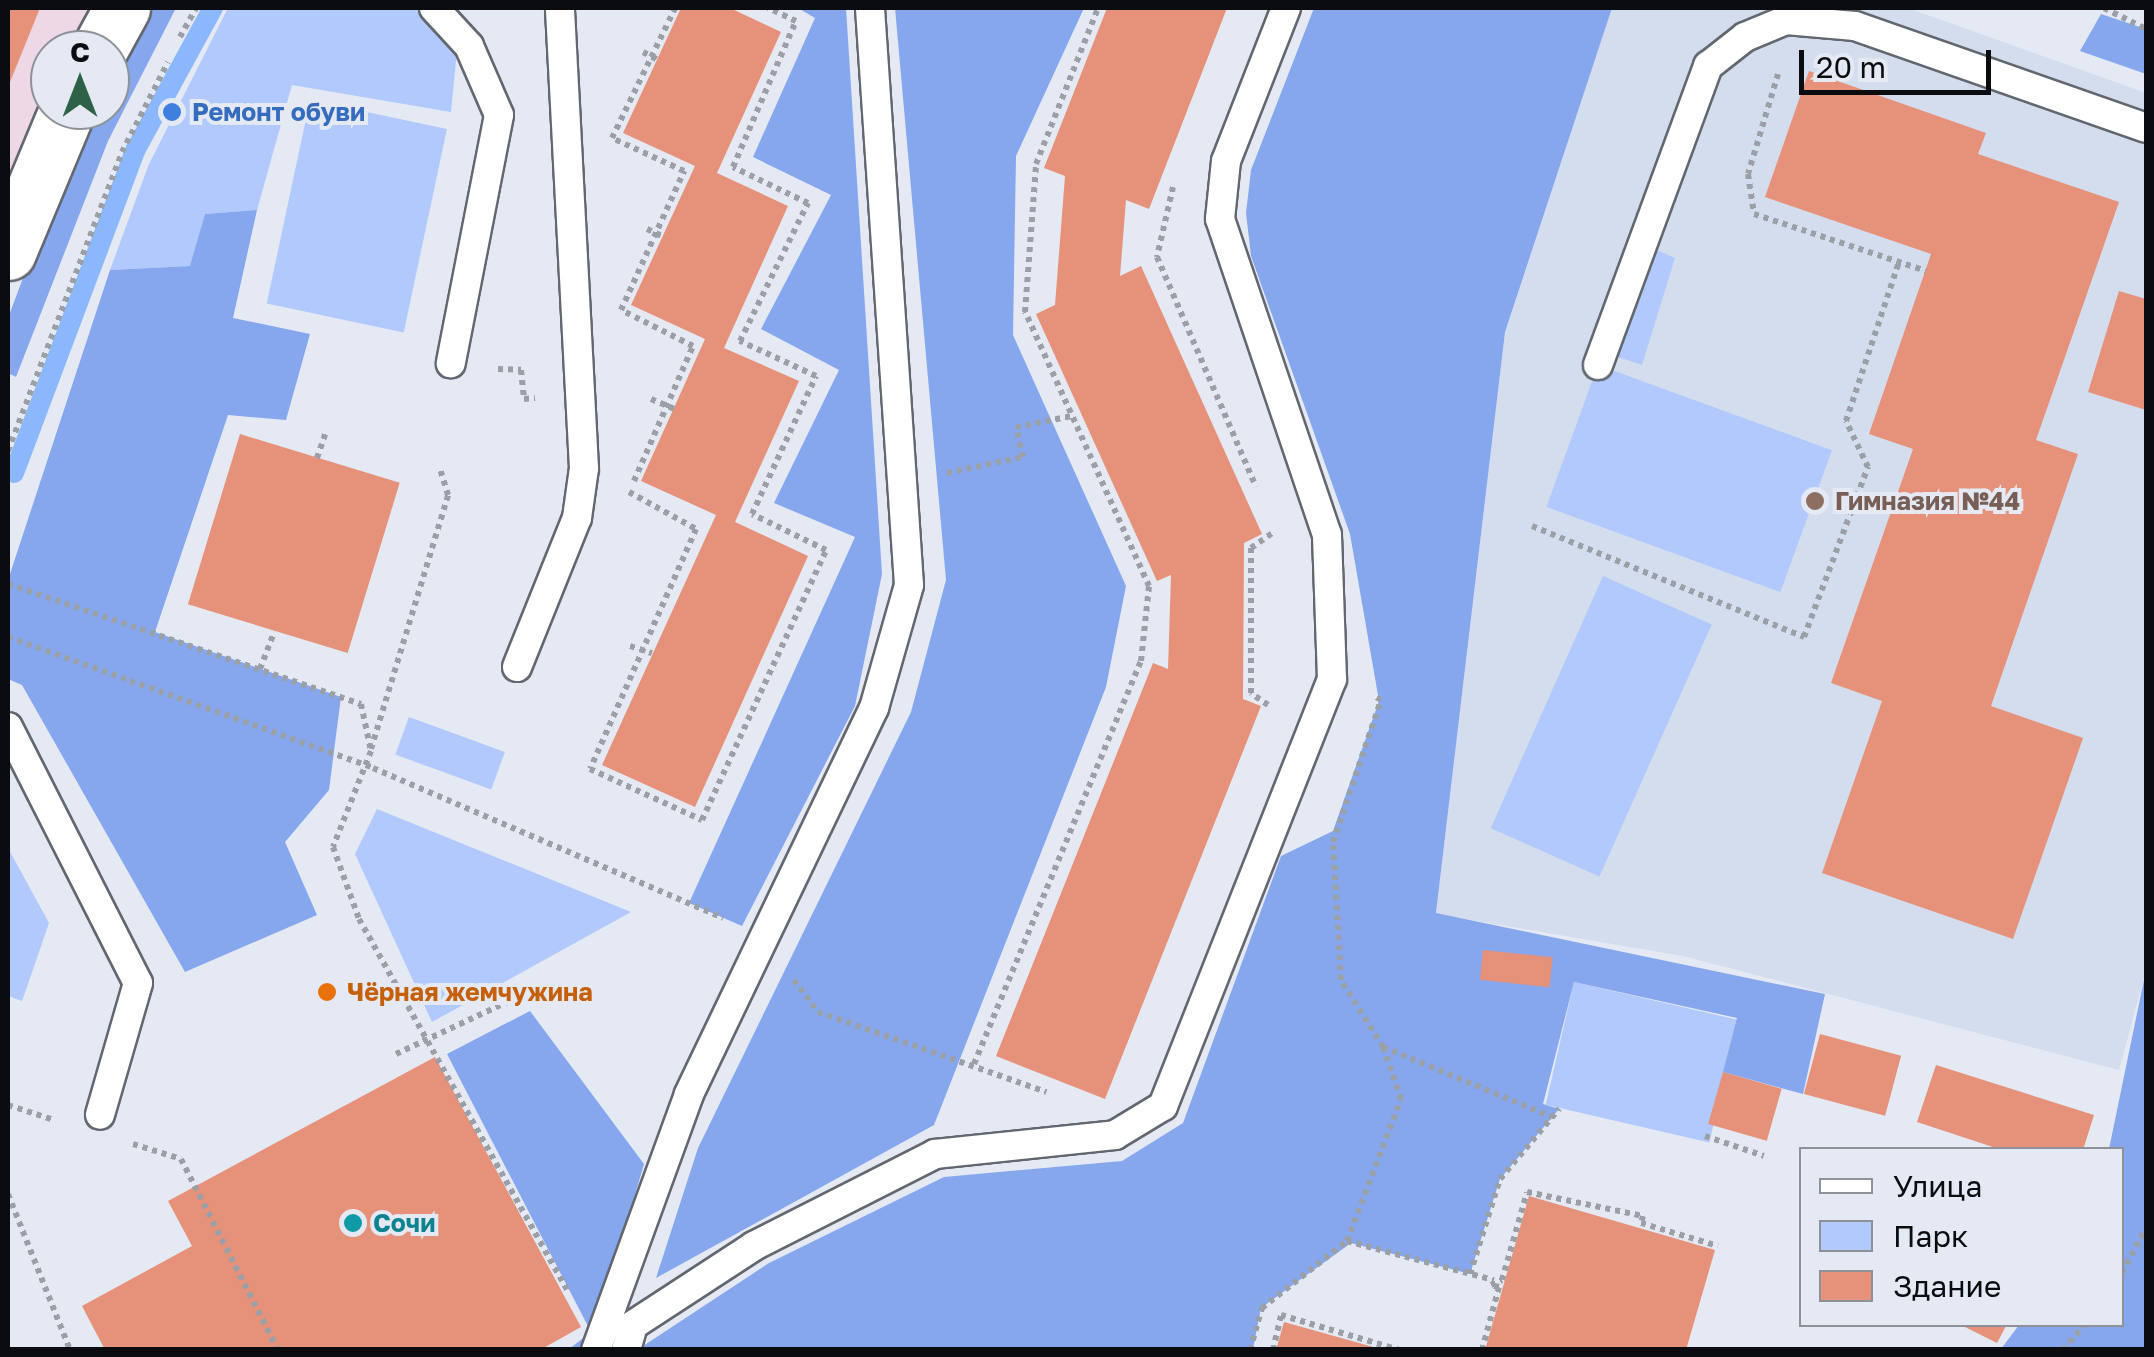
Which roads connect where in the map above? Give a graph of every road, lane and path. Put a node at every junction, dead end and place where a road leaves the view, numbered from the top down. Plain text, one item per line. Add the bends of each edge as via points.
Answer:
1 (122, 8) edge
2 (196, 8) edge
3 (434, 8) edge
4 (560, 8) edge
5 (675, 8) edge
6 (768, 8) edge
7 (870, 8) edge
8 (1098, 8) edge
9 (1286, 8) edge
10 (2104, 8) edge
11 (2146, 29) edge
12 (110, 30) edge
13 (643, 52) dead end
14 (658, 60) dead end
15 (1782, 63) dead end
16 (2146, 128) edge
17 (59, 130) edge
18 (1176, 178) dead end
19 (647, 229) dead end
20 (662, 236) dead end
21 (8, 252) edge
22 (1899, 262) junction
23 (1926, 271) dead end
24 (450, 363) dead end
25 (1598, 365) dead end
26 (521, 370) dead end
27 (524, 399) dead end
28 (651, 399) dead end
29 (674, 409) dead end
30 (1072, 416) junction
31 (326, 432) dead end
32 (8, 450) edge
33 (318, 458) dead end
34 (440, 468) dead end
35 (902, 482) junction
36 (1262, 500) dead end
37 (1269, 517) dead end
38 (1532, 526) dead end
39 (8, 584) edge
40 (274, 632) dead end
41 (8, 637) edge
42 (630, 646) dead end
43 (652, 653) dead end
44 (517, 667) dead end
45 (260, 669) junction
46 (1262, 722) dead end
47 (8, 727) edge
48 (371, 751) junction
49 (760, 934) junction
50 (526, 993) dead end
51 (431, 1038) junction
52 (1383, 1048) dead end
53 (396, 1054) dead end
54 (974, 1064) junction
55 (1559, 1108) dead end
56 (100, 1115) dead end
57 (1552, 1117) junction
58 (1705, 1136) dead end
59 (1088, 1138) junction
60 (1764, 1156) dead end
61 (181, 1159) dead end
62 (8, 1194) edge
63 (2146, 1228) edge
64 (1718, 1246) dead end
65 (2124, 1269) edge
66 (1470, 1274) junction
67 (1504, 1282) dead end
68 (574, 1304) dead end
69 (2083, 1327) edge
70 (70, 1350) edge
71 (278, 1350) edge
72 (596, 1350) edge
73 (626, 1350) edge
74 (1250, 1350) edge
75 (1273, 1350) edge
76 (1400, 1350) edge
77 (1482, 1350) edge
78 (2062, 1350) edge

1 - 12 street
2 - 32 path via 122,152
3 - 24 lane via 469,46 499,115
4 - 44 lane via 559,109 584,468 577,518
5 - 6 path via 612,138 684,171 621,310 692,346 629,492 696,529 590,769 702,820 826,550 752,514 816,376 740,342 808,203 733,167 796,21
7 - 35 lane
8 - 30 path via 1036,164 1025,312
9 - 59 lane via 1226,162 1220,219 1327,535 1332,679 1163,1106 1115,1135
10 - 11 path
13 - 14 path
15 - 22 path via 1748,174 1754,214
16 - 25 lane via 1855,26 1786,20 1745,37 1708,66
17 - 21 street
18 - 36 path via 1156,257
19 - 20 path
22 - 23 path
22 - 38 path via 1846,421 1868,467 1804,637
26 - 27 path
28 - 29 path
30 - 35 path via 1016,427 1023,457
30 - 54 path via 1149,586 1141,661
31 - 33 path
34 - 48 path via 448,495
35 - 49 lane via 909,584 874,708
37 - 46 path via 1276,534 1251,548 1251,693 1270,700
39 - 45 path
40 - 45 path
41 - 49 path via 373,768
42 - 43 path
45 - 48 path via 361,704
47 - 56 lane via 138,983
48 - 51 path via 333,847 359,919
49 - 54 path via 818,1012
49 - 72 lane
50 - 51 path
51 - 53 path
51 - 68 path
52 - 57 path
54 - 59 path via 1086,1108
55 - 57 path
57 - 66 path via 1500,1179
58 - 60 path
59 - 73 lane via 935,1154 754,1246 634,1325
61 - 71 path
62 - 70 path
63 - 65 path
64 - 77 path via 1641,1223 1643,1216 1527,1192 1502,1280 1491,1285 1499,1288
66 - 67 path
66 - 74 path via 1347,1241 1262,1308
69 - 78 path
75 - 76 path via 1281,1315

